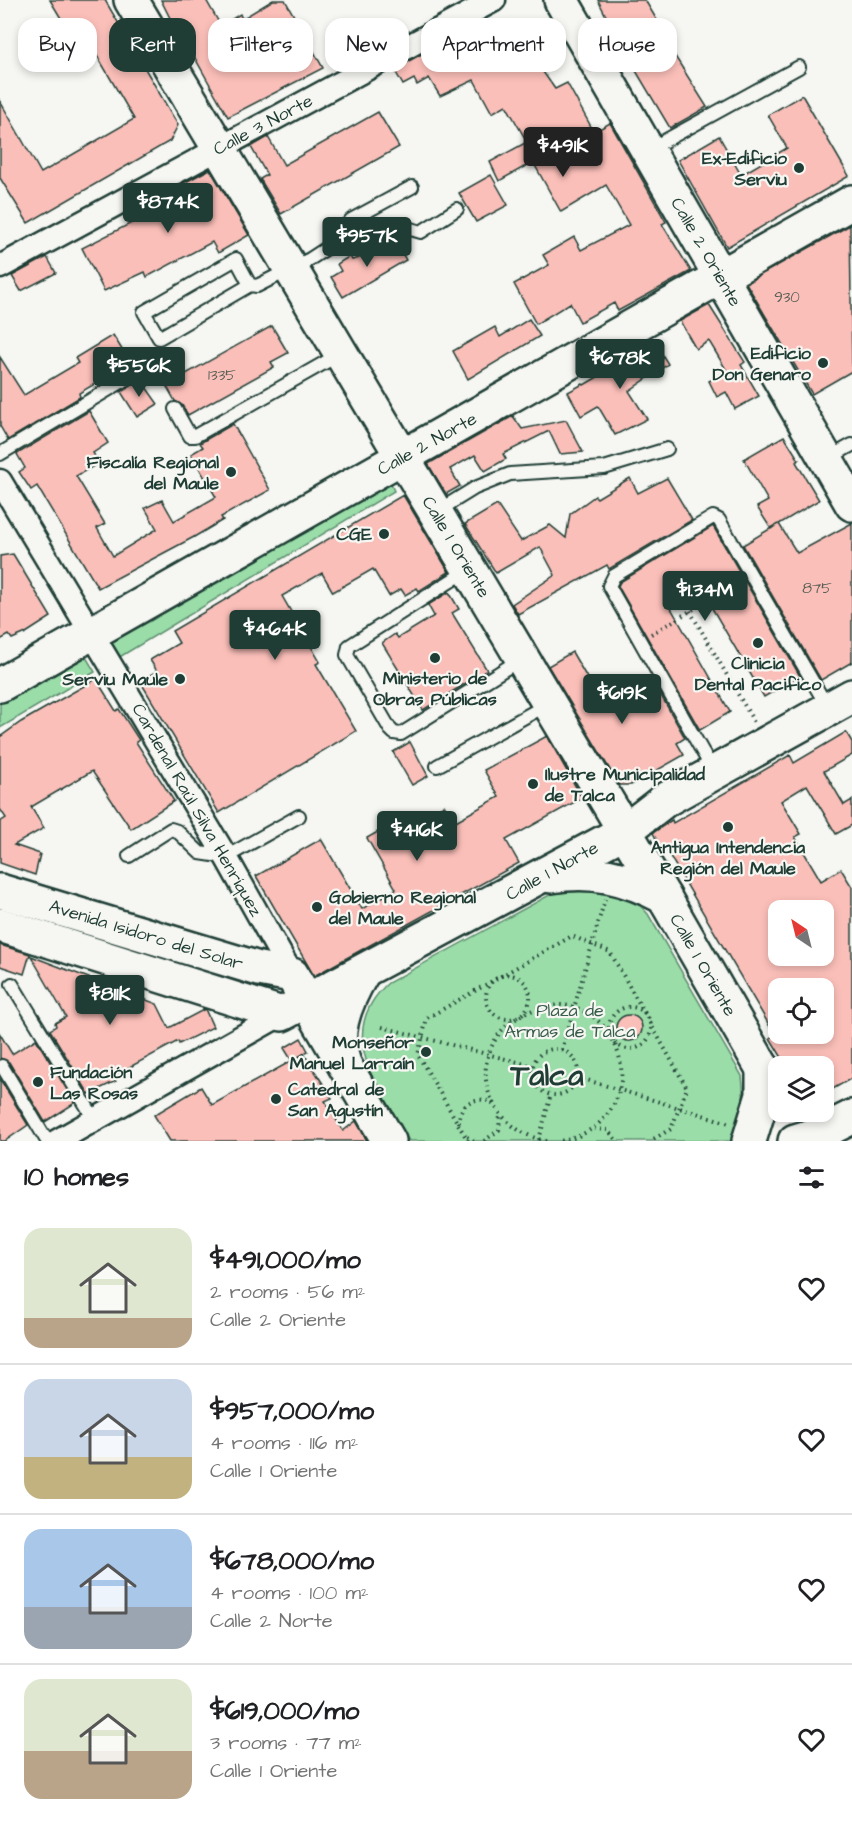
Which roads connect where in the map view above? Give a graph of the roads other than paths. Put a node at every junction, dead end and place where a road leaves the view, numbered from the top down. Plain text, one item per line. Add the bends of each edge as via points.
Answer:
1 (131, 0) edge
2 (494, 0) edge
3 (561, 0) edge
4 (799, 67) dead end
5 (219, 149) junction
6 (647, 151) junction
7 (412, 188) dead end
8 (852, 202) edge
9 (457, 209) dead end
10 (344, 226) junction
11 (0, 267) edge
12 (291, 269) junction
13 (720, 278) junction
14 (250, 285) junction
15 (341, 353) junction
16 (138, 372) dead end
17 (175, 409) dead end
18 (667, 448) dead end
19 (839, 452) edge
20 (0, 454) edge
21 (403, 457) junction
22 (0, 481) edge
23 (852, 504) edge
24 (436, 512) junction
25 (469, 569) junction
26 (92, 633) junction
27 (522, 658) junction
28 (0, 685) edge
29 (840, 702) edge
30 (549, 703) junction
31 (437, 766) dead end
32 (714, 772) junction
33 (299, 816) dead end
34 (625, 831) junction
35 (129, 856) dead end
36 (226, 857) junction
37 (538, 878) junction
38 (0, 891) edge
39 (664, 897) junction
40 (0, 925) edge
41 (363, 972) junction
42 (12, 984) dead end
43 (294, 997) junction
44 (344, 1064) junction
45 (2, 1066) dead end
46 (768, 1076) edge
47 (768, 1086) edge
48 (852, 1117) edge
49 (95, 1120) junction
50 (741, 1133) edge
51 (798, 1133) edge
52 (46, 1141) edge
53 (57, 1141) edge
54 (389, 1141) edge

1 - 5 main road, Calle 1 Oriente
2 - 5 street, Calle 3 Norte
3 - 6 main road, Calle 2 Oriente
4 - 6 lane
5 - 11 street, Calle 3 Norte
5 - 12 main road, Calle 1 Oriente
6 - 13 main road, Calle 2 Oriente
7 - 10 lane
8 - 13 main road, Calle 2 Norte
9 - 10 lane via 421,232 404,227 362,248
10 - 12 lane via 330,246
12 - 14 lane via 257,286
12 - 15 main road, Calle 1 Oriente
13 - 19 main road, Calle 2 Oriente
13 - 21 main road, Calle 2 Norte
14 - 14 lane via 236,259 144,312 159,338
15 - 17 lane via 195,436 190,436
15 - 21 main road, Calle 1 Oriente
16 - 20 lane
18 - 24 lane via 604,468 510,474 475,488
19 - 23 main road, Calle 2 Oriente
21 - 24 main road, Calle 1 Oriente
21 - 26 main road, Calle 2 Norte
22 - 26 street, Cardenal Raúl Silva Henríquez
24 - 25 main road, Calle 1 Oriente
25 - 27 main road, Calle 1 Oriente
25 - 27 lane via 349,646 347,655 390,729 400,734
26 - 28 main road, Calle 2 Norte
26 - 36 street, Cardenal Raúl Silva Henríquez
27 - 30 main road, Calle 1 Oriente
29 - 32 main road, Calle 1 Norte
29 - 32 lane via 751,576 719,520 712,517 614,576 609,586
30 - 31 lane
30 - 34 main road, Calle 1 Oriente
32 - 34 main road, Calle 1 Norte via 665,800
33 - 36 lane
34 - 37 main road, Calle 1 Norte
34 - 39 main road, Calle 1 Oriente
35 - 36 lane via 171,829 200,853
36 - 43 street, Cardenal Raúl Silva Henríquez
37 - 39 main road via 588,872 612,875
37 - 41 main road, Calle 1 Norte
38 - 43 main road, Avenida Isidoro del Solar via 259,969
39 - 46 main road, Calle 1 Oriente
40 - 43 main road, Avenida Isidoro del Solar
41 - 43 main road, Calle 1 Norte
41 - 44 main road via 343,1017 339,1051
42 - 49 lane
43 - 44 main road, Cardenal Raúl Silva Henríquez
43 - 49 street, Calle 1 Norte
44 - 54 main road, Cardenal Raúl Silva Henríquez
45 - 52 lane
47 - 50 main road
48 - 51 main road via 833,1128
49 - 53 street, Calle 1 Norte

